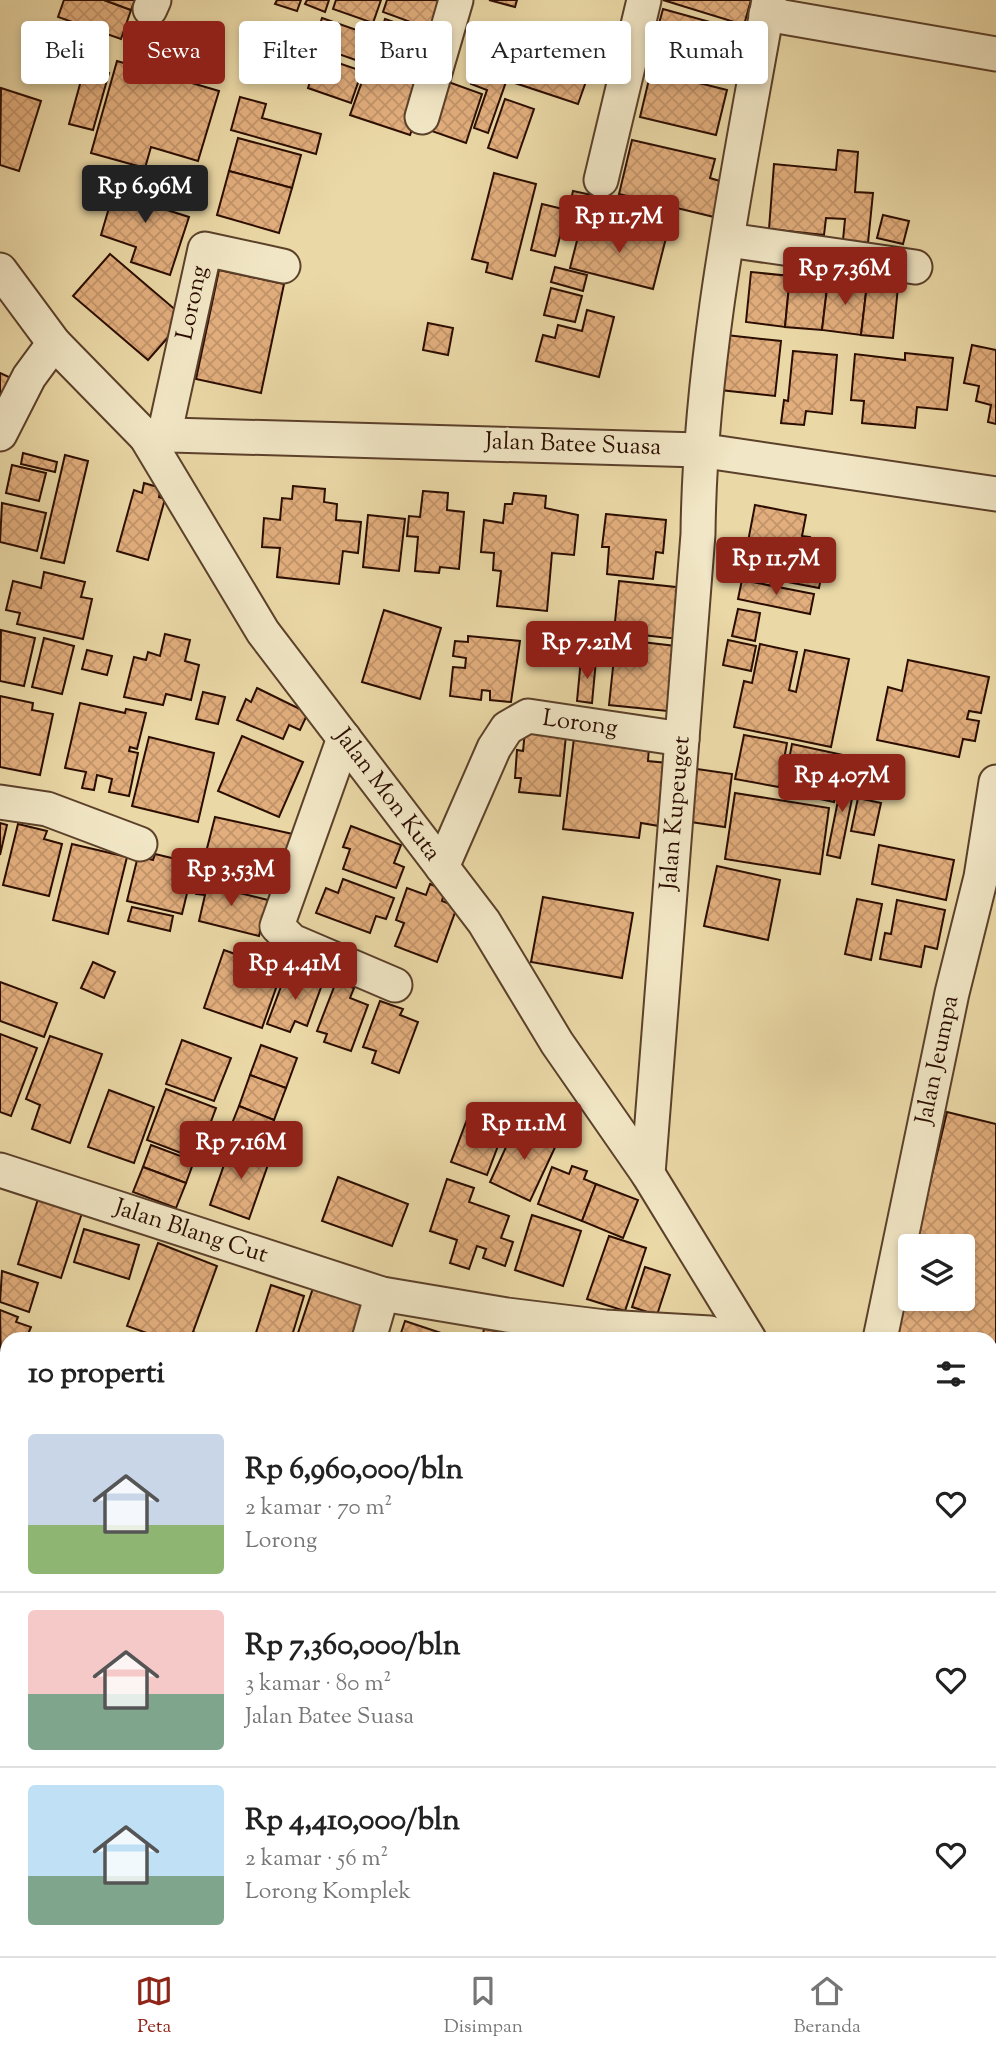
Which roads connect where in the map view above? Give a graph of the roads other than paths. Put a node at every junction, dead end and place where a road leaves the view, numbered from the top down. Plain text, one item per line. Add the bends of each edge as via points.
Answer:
1 (456, 0) edge
2 (645, 0) edge
3 (768, 7) edge
4 (996, 54) edge
5 (422, 117) dead end
6 (601, 180) dead end
7 (728, 240) junction
8 (283, 266) dead end
9 (915, 267) dead end
10 (0, 270) edge
11 (54, 343) junction
12 (0, 434) edge
13 (155, 436) junction
14 (699, 450) junction
15 (996, 494) edge
16 (344, 738) junction
17 (682, 739) junction
18 (996, 782) edge
19 (0, 802) edge
20 (140, 844) dead end
21 (442, 867) junction
22 (988, 878) edge
23 (395, 985) dead end
24 (0, 1170) edge
25 (648, 1174) junction
26 (382, 1294) junction
27 (371, 1332) edge
28 (726, 1332) edge
29 (881, 1332) edge

1 - 5 street
2 - 6 street
3 - 4 street
3 - 7 street, Jalan Kupeuget
7 - 9 street
7 - 14 street, Jalan Kupeuget
8 - 13 street, Lorong via 205,248
10 - 11 street, Jalan Mon Kuta
11 - 12 street via 29,377
11 - 13 street, Jalan Mon Kuta
13 - 14 street, Jalan Batee Suasa
13 - 16 street, Jalan Mon Kuta via 263,632
14 - 15 street, Jalan Batee Suasa
14 - 17 street, Jalan Kupeuget via 698,534
16 - 21 street, Jalan Mon Kuta
16 - 23 street via 277,926 292,941
17 - 21 street, Lorong via 528,716 507,728 494,748
17 - 25 street, Jalan Kupeuget
18 - 22 street, Jalan Jeumpa
19 - 20 street via 47,809
21 - 25 street, Jalan Mon Kuta via 484,922 557,1043
22 - 29 street, Jalan Jeumpa via 952,993
24 - 26 street, Jalan Blang Cut
25 - 28 street, Jalan Mon Kuta
26 - 27 street
26 - 28 street, Jalan Blang Cut via 605,1327

